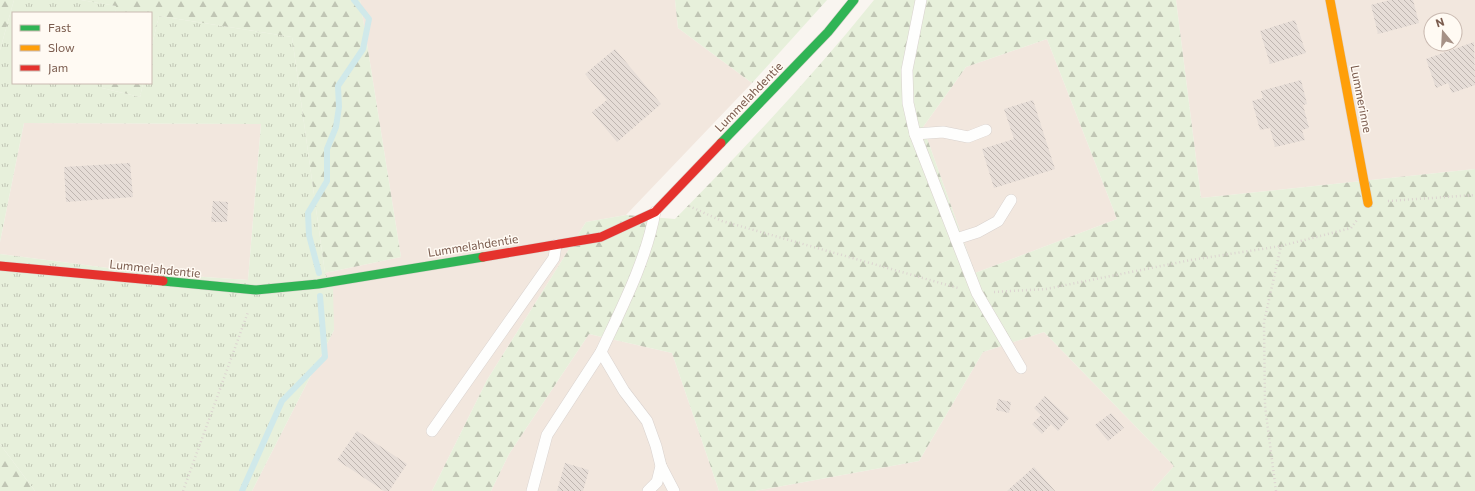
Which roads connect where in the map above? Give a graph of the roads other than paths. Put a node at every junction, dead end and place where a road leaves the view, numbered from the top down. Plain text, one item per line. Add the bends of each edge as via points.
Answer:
1 (854, 0) edge
2 (921, 0) edge
3 (1330, 0) edge
4 (986, 130) dead end
5 (914, 134) junction
6 (1011, 200) dead end
7 (1368, 203) road end
8 (654, 212) junction
9 (956, 239) junction
10 (556, 245) junction
11 (0, 266) edge
12 (601, 352) junction
13 (1021, 368) dead end
14 (432, 431) dead end
15 (661, 466) junction
16 (532, 491) edge
17 (648, 491) edge
18 (674, 491) edge

1 - 8 street, Lummelahdentie via 828,32
2 - 5 lane via 907,70 908,104
3 - 7 street, Lummerinne
4 - 5 lane via 968,137 943,132
5 - 9 lane
6 - 9 lane via 998,221 978,232
8 - 10 street, Lummelahdentie via 601,237
8 - 12 lane via 650,236
9 - 13 lane via 977,293
10 - 11 street, Lummelahdentie via 318,284 256,290
10 - 14 lane via 554,258
12 - 15 lane via 624,391 647,422
12 - 16 lane via 548,435
15 - 17 lane via 657,482
15 - 18 lane

